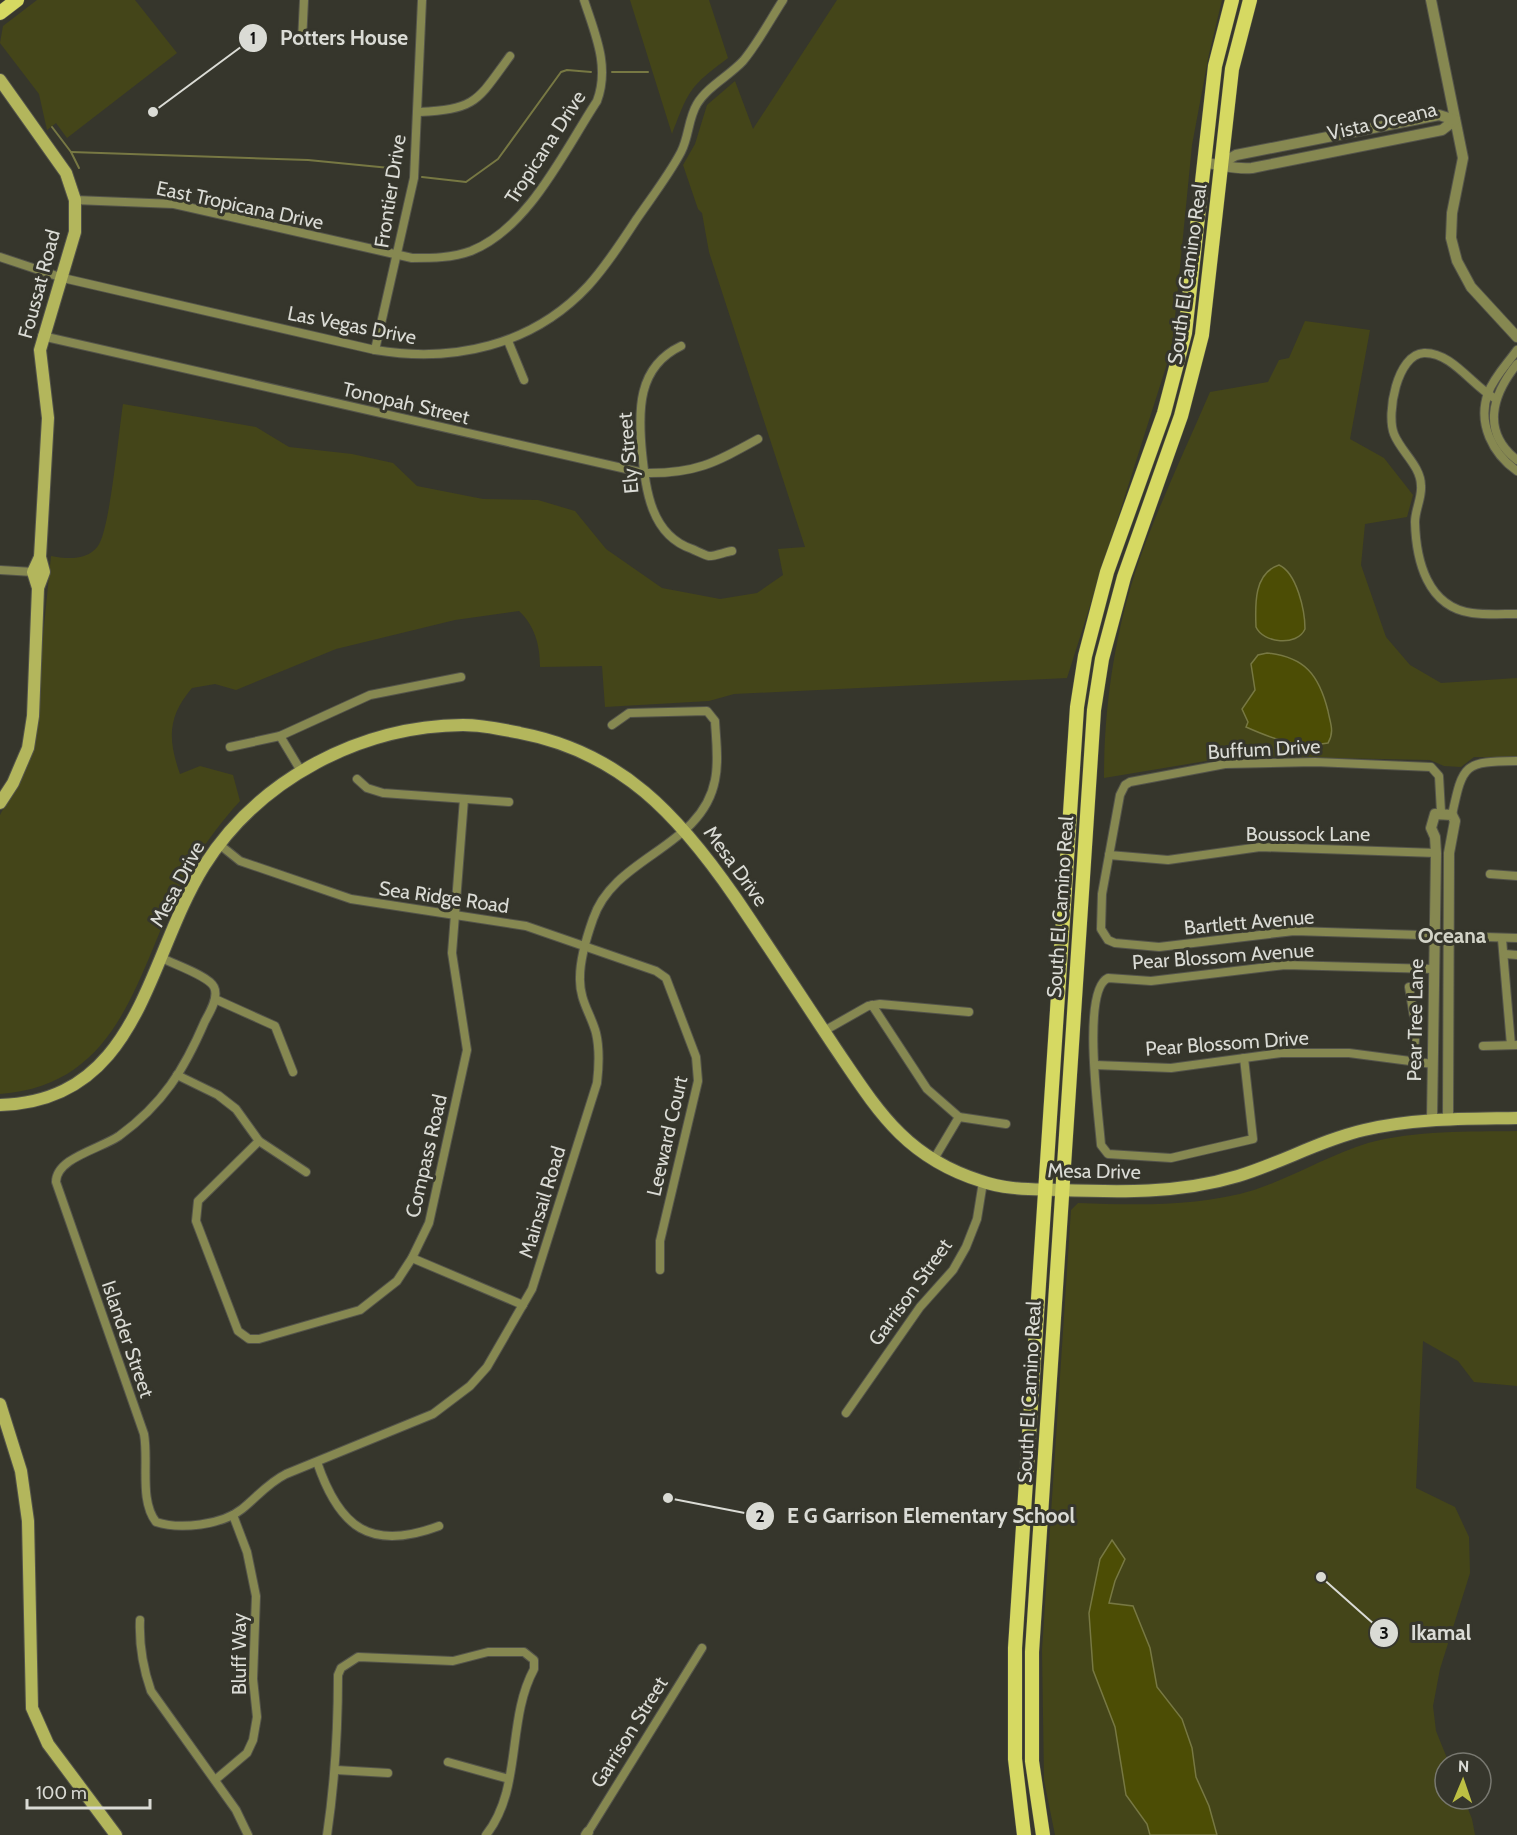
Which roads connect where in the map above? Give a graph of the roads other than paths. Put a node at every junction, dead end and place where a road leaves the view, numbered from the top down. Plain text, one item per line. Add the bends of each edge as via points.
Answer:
1 (17, 0) edge
2 (304, 0) edge
3 (422, 0) edge
4 (584, 0) edge
5 (783, 0) edge
6 (1232, 0) edge
7 (1250, 0) edge
8 (1434, 1) edge
9 (0, 13) edge
10 (302, 42) dead end
11 (510, 56) dead end
12 (0, 80) edge
13 (418, 112) junction
14 (1455, 120) junction
15 (1204, 163) junction
16 (1220, 164) junction
17 (75, 200) junction
18 (397, 256) junction
19 (0, 257) edge
20 (63, 278) junction
21 (42, 336) junction
22 (1517, 337) edge
23 (508, 341) junction
24 (681, 346) dead end
25 (375, 350) junction
26 (1517, 350) edge
27 (1517, 364) edge
28 (524, 380) dead end
29 (1487, 394) junction
30 (1496, 399) junction
31 (758, 439) dead end
32 (1517, 460) edge
33 (1517, 471) edge
34 (644, 473) junction
35 (732, 551) dead end
36 (40, 557) junction
37 (0, 570) edge
38 (33, 572) junction
39 (38, 588) junction
40 (1517, 614) edge
41 (461, 677) dead end
42 (612, 725) dead end
43 (280, 736) junction
44 (230, 747) dead end
45 (1517, 761) edge
46 (301, 771) junction
47 (357, 779) dead end
48 (464, 799) junction
49 (509, 802) dead end
50 (0, 803) edge
51 (1441, 812) junction
52 (1452, 815) junction
53 (686, 830) junction
54 (220, 845) junction
55 (1436, 853) junction
56 (1109, 855) junction
57 (1490, 874) dead end
58 (1517, 876) edge
59 (1449, 883) junction
60 (454, 915) junction
61 (1435, 936) junction
62 (1448, 937) junction
63 (1517, 938) edge
64 (1502, 939) junction
65 (586, 945) junction
66 (1505, 954) junction
67 (1517, 955) edge
68 (162, 958) junction
69 (1434, 969) junction
70 (666, 978) joint
71 (1409, 987) dead end
72 (215, 999) junction
73 (1448, 999) junction
74 (872, 1005) junction
75 (969, 1012) dead end
76 (824, 1031) junction
77 (1514, 1045) edge
78 (1483, 1046) dead end
79 (1244, 1058) junction
80 (1413, 1061) junction
81 (1433, 1064) junction
82 (1095, 1065) junction
83 (292, 1072) dead end
84 (177, 1075) junction
85 (1448, 1091) junction
86 (0, 1105) edge
87 (958, 1117) junction
88 (1517, 1118) edge
89 (1432, 1119) junction
90 (1448, 1119) junction
91 (1006, 1124) dead end
92 (260, 1140) junction
93 (934, 1159) junction
94 (306, 1172) dead end
95 (983, 1182) junction
96 (1044, 1189) junction
97 (1061, 1190) junction
98 (412, 1258) junction
99 (660, 1270) dead end
100 (523, 1305) junction
101 (0, 1404) edge
102 (846, 1413) dead end
103 (317, 1462) junction
104 (233, 1515) junction
105 (153, 1518) joint
106 (439, 1526) dead end
107 (140, 1620) dead end
108 (702, 1648) dead end
109 (448, 1762) dead end
110 (336, 1770) junction
111 (388, 1773) dead end
112 (1017, 1776) junction
113 (509, 1779) junction
114 (214, 1780) junction
115 (1036, 1797) junction
116 (587, 1834) edge
117 (116, 1835) edge
118 (248, 1835) edge
119 (327, 1835) edge
120 (486, 1835) edge
121 (1024, 1835) edge
122 (1043, 1835) edge

1 - 9 main road
2 - 10 street
3 - 13 street, Frontier Drive
4 - 18 street, Tropicana Drive via 603,57 601,91 531,203 512,225 470,251 443,258
5 - 23 street, Las Vegas Drive via 744,59 700,100 680,154 607,263 557,313
6 - 15 main road, South El Camino Real via 1215,66
7 - 16 main road, South El Camino Real via 1232,69
8 - 14 street
11 - 13 street via 480,97 464,107
12 - 17 main road, Foussat Road via 66,173
13 - 18 street, Frontier Drive via 414,178
14 - 16 street, Vista Oceana via 1442,130 1252,168 1236,170
14 - 22 street via 1463,158 1452,213 1451,238 1457,261 1482,302
15 - 16 street, Vista Oceana
15 - 96 main road, South El Camino Real via 1179,360 1107,572 1081,681
16 - 97 main road, South El Camino Real via 1202,335 1181,416 1124,577 1101,668 1091,740
17 - 18 street, East Tropicana Drive via 174,204
17 - 20 main road, Foussat Road via 75,232
18 - 25 street, Frontier Drive
19 - 20 street, Las Vegas Drive
20 - 21 main road, Foussat Road
20 - 25 street, Las Vegas Drive
21 - 34 street, Tonopah Street
21 - 36 main road, Foussat Road via 40,350 48,418
23 - 25 street, Las Vegas Drive via 441,356
23 - 28 street
24 - 34 street, Ely Street via 657,363 642,392 639,422
26 - 29 street
27 - 30 street via 1500,386
29 - 30 street
29 - 33 street via 1485,421 1489,436 1497,454
29 - 40 street via 1444,359 1426,353 1416,355 1401,370 1392,407 1393,431 1422,486 1415,521 1429,587 1457,609
30 - 32 street via 1496,429 1503,447
31 - 34 street, Tonopah Street via 715,463 690,471
34 - 35 street, Ely Street via 654,514 671,537 684,547 710,556
36 - 38 main road, Foussat Road
36 - 39 main road, Foussat Road via 44,572
37 - 38 street
38 - 39 main road, Foussat Road
39 - 50 main road, Foussat Road via 28,748
41 - 43 street via 370,695
42 - 53 street, Mainsail Road via 629,713 700,710 715,721 716,779 698,818
43 - 44 street
43 - 46 street
45 - 52 street via 1472,765 1461,780
46 - 53 main road, Mesa Drive via 378,736 425,727 485,726 541,737 596,759 629,779
46 - 54 main road, Mesa Drive via 253,808
47 - 48 street via 367,788 383,793
48 - 49 street
48 - 60 street, Compass Road
51 - 52 street
51 - 55 street, Pear Tree Lane via 1431,821
51 - 56 street, Buffum Drive via 1439,776 1431,767 1315,762 1225,764 1125,785
52 - 59 street, Pear Tree Lane via 1455,821
53 - 65 street, Mainsail Road via 619,879 600,900
53 - 76 main road, Mesa Drive
54 - 60 street, Sea Ridge Road via 240,861 351,898
54 - 68 main road, Mesa Drive via 194,885
55 - 56 street, Boussock Lane via 1260,847 1168,860
55 - 59 street via 1443,859
55 - 61 street, Pear Tree Lane
56 - 61 street, Bartlett Avenue via 1101,929 1115,943 1159,946 1294,931
57 - 58 street
59 - 62 street, Pear Tree Lane
60 - 65 street, Sea Ridge Road via 526,926
60 - 98 street, Compass Road via 453,972 467,1050 429,1223
61 - 62 street, Bartlett Avenue
61 - 69 street, Pear Tree Lane
62 - 64 street, Bartlett Avenue
62 - 73 street, Pear Tree Lane
63 - 64 street, Bartlett Avenue
64 - 66 street
65 - 70 street, Sea Ridge Road
65 - 100 street, Mainsail Road via 580,977 585,1008 596,1031 600,1060 597,1083 532,1289
66 - 67 street
66 - 77 street
68 - 72 street via 207,980 214,987
68 - 86 main road, Mesa Drive via 133,1021 106,1061 62,1091
69 - 73 street via 1441,973
69 - 81 street, Pear Tree Lane
69 - 82 street, Pear Blossom Avenue via 1285,966 1151,981 1108,978 1098,985 1092,1019
70 - 99 street, Leeward Court via 699,1070 660,1241
71 - 80 street via 1416,1029
72 - 83 street via 275,1026
72 - 84 street via 186,1065
73 - 85 street, Pear Tree Lane
74 - 75 street
74 - 76 street
74 - 87 street via 921,1084
76 - 93 main road, Mesa Drive via 890,1125
77 - 78 street
79 - 80 street, Pear Blossom Drive via 1281,1053 1348,1053
79 - 82 street, Pear Blossom Drive via 1171,1068
79 - 82 street, Pear Blossom Avenue via 1253,1139 1171,1158 1108,1154 1101,1145
80 - 81 street, Pear Blossom Drive
81 - 85 street via 1442,1070
81 - 89 street, Pear Tree Lane
84 - 92 street via 236,1108
84 - 105 street, Islander Street via 145,1115 117,1137 65,1162 56,1174 144,1434 147,1507
85 - 90 street, Pear Tree Lane
87 - 91 street
87 - 93 street
88 - 90 main road, Mesa Drive
89 - 90 main road, Mesa Drive
89 - 97 main road, Mesa Drive via 1357,1131 1241,1175 1200,1186 1147,1192
92 - 94 street
92 - 98 street, Compass Road via 198,1201 196,1208 196,1221 238,1331 249,1340 360,1310 397,1281
93 - 95 main road, Mesa Drive
95 - 96 main road, Mesa Drive
95 - 102 street, Garrison Street via 977,1219 966,1247
96 - 97 main road, Mesa Drive
96 - 112 main road, South El Camino Real via 1015,1648
97 - 115 main road, South El Camino Real via 1032,1652
98 - 100 street
100 - 103 street, Mainsail Road via 487,1366 452,1400 415,1424
101 - 117 main road via 21,1471 28,1521 32,1708 48,1744
103 - 104 street, Mainsail Road via 271,1482
103 - 106 street via 328,1494 340,1512 360,1528 387,1537 405,1537
104 - 105 street, Mainsail Road via 171,1527
104 - 114 street, Bluff Way via 247,1552 256,1596 253,1679 257,1717 247,1753
107 - 114 street via 139,1638 151,1691
108 - 116 street, Garrison Street
109 - 113 street
110 - 111 street
110 - 113 street via 338,1675 353,1659 453,1661 504,1650 525,1652 534,1660 518,1721
110 - 119 street
112 - 115 main road
112 - 121 main road, South El Camino Real
113 - 120 street via 498,1819
114 - 118 street
115 - 122 main road, South El Camino Real

